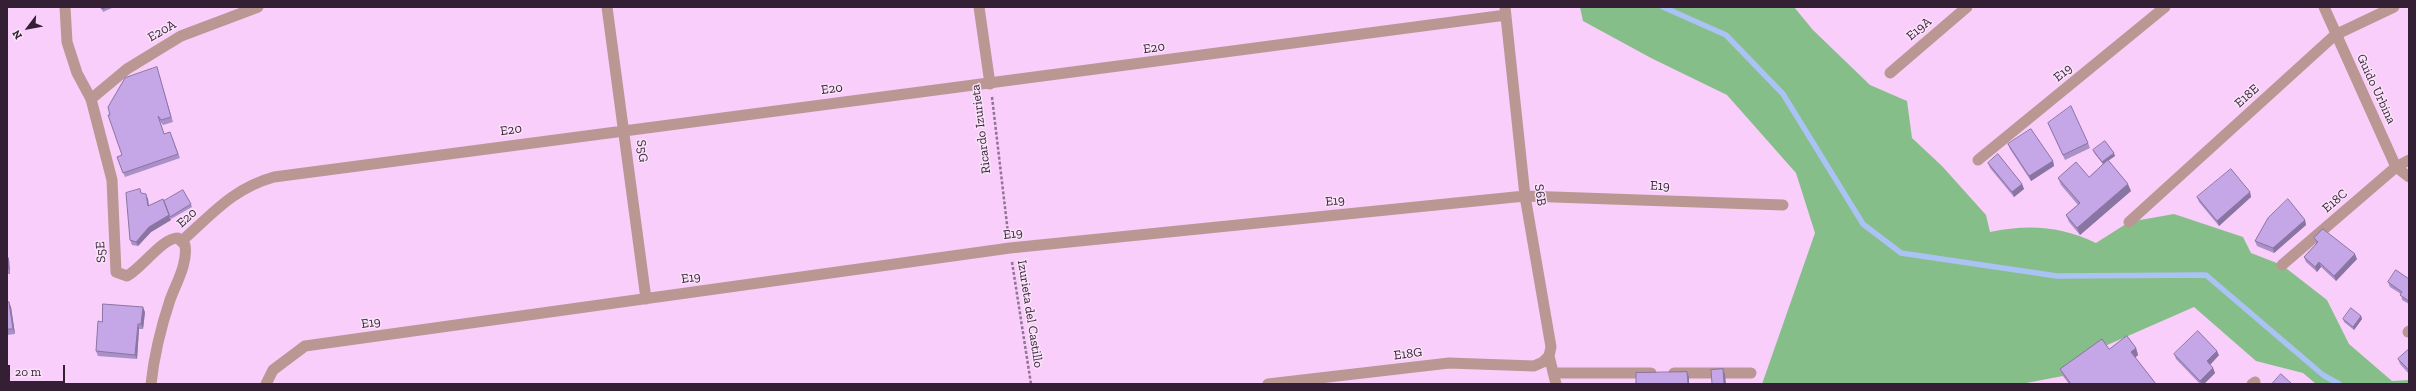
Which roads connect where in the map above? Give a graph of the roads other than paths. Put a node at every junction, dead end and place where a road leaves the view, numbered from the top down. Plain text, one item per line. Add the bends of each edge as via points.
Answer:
1 (65, 7) edge
2 (258, 7) edge
3 (607, 7) edge
4 (979, 7) edge
5 (1967, 7) edge
6 (2165, 7) edge
7 (2324, 7) edge
8 (2394, 7) edge
9 (1506, 11) edge
10 (2335, 35) junction
11 (1890, 73) dead end
12 (990, 84) junction
13 (91, 99) junction
14 (625, 129) junction
15 (1978, 160) dead end
16 (2409, 160) edge
17 (2396, 167) junction
18 (2409, 177) edge
19 (1526, 196) junction
20 (1783, 205) dead end
21 (2129, 222) dead end
22 (183, 240) junction
23 (2282, 265) dead end
24 (646, 299) junction
25 (1549, 356) junction
26 (1751, 373) dead end
27 (1555, 379) edge
28 (152, 384) edge
29 (266, 384) edge
30 (1268, 384) edge

1 - 13 street, S5E via 67,42 77,73
2 - 13 street, E20A via 181,36 127,69
3 - 14 street, S5G
4 - 12 street, Ricardo Izurieta
5 - 11 street, E19A
6 - 15 street, E19
7 - 10 street, Guido Urbina
8 - 10 street, E18E
9 - 12 street, E20
9 - 19 street, S6B
10 - 17 street, Guido Urbina
10 - 21 street, E18E
12 - 14 street, E20
13 - 22 street, S5E via 112,180 116,272 127,276 168,240
14 - 22 street, E20 via 274,176 254,182 237,192
14 - 24 street, S5G
16 - 17 street, E18C
17 - 18 street, Guido Urbina
17 - 23 street, E18C
19 - 20 street, E19
19 - 24 street, E19 via 1010,248
19 - 25 street, S6B via 1551,347
22 - 28 street via 186,256 170,300 156,352
24 - 29 street, E19 via 305,346 273,370
25 - 27 street, S6B
25 - 30 street, E18G via 1534,366 1449,363
26 - 27 street

